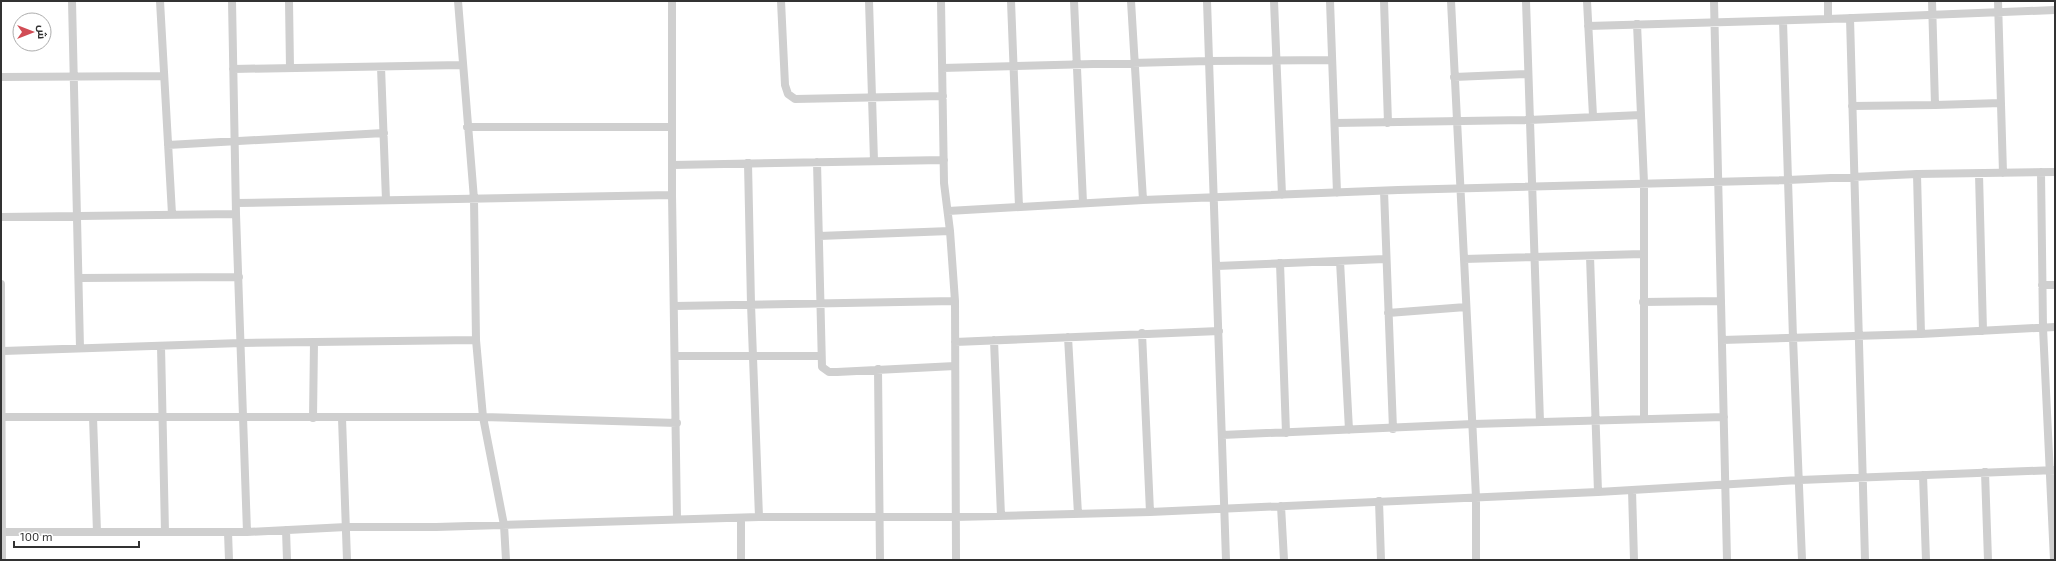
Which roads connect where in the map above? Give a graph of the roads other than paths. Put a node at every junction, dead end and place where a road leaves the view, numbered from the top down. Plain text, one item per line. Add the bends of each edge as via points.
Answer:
1 (72, 1) edge
2 (160, 1) edge
3 (232, 1) edge
4 (289, 1) edge
5 (458, 1) edge
6 (672, 1) edge
7 (781, 1) edge
8 (868, 1) edge
9 (941, 1) edge
10 (1011, 1) edge
11 (1074, 1) edge
12 (1130, 1) edge
13 (1207, 1) edge
14 (1274, 1) edge
15 (1330, 1) edge
16 (1384, 1) edge
17 (1451, 1) edge
18 (1526, 1) edge
19 (1587, 1) edge
20 (1714, 1) edge
21 (1828, 1) edge
22 (1932, 1) edge
23 (1998, 1) edge
24 (2055, 10) edge
25 (1998, 12) junction
26 (1932, 14) junction
27 (1850, 18) junction
28 (1828, 19) junction
29 (1783, 21) junction
30 (1714, 23) junction
31 (1637, 24) junction
32 (1588, 26) junction
33 (1332, 60) junction
34 (1209, 61) junction
35 (1276, 61) junction
36 (1136, 64) junction
37 (462, 65) junction
38 (1078, 65) junction
39 (382, 66) junction
40 (1013, 66) junction
41 (290, 68) junction
42 (942, 68) junction
43 (234, 69) junction
44 (1528, 74) junction
45 (74, 76) junction
46 (164, 76) junction
47 (1, 77) edge
48 (1454, 77) junction
49 (943, 96) junction
50 (872, 97) junction
51 (2001, 103) junction
52 (1935, 105) junction
53 (1852, 106) junction
54 (1641, 115) junction
55 (1593, 116) junction
56 (1529, 120) junction
57 (1457, 122) junction
58 (1335, 123) junction
59 (1388, 123) junction
60 (467, 127) junction
61 (672, 127) junction
62 (384, 133) junction
63 (235, 142) junction
64 (168, 145) junction
65 (944, 160) junction
66 (874, 161) junction
67 (817, 162) junction
68 (748, 163) junction
69 (672, 165) junction
70 (2041, 172) junction
71 (2055, 172) edge
72 (2003, 173) junction
73 (1917, 174) junction
74 (1979, 174) junction
75 (1854, 177) junction
76 (1788, 180) junction
77 (1718, 181) junction
78 (1644, 183) junction
79 (1532, 186) junction
80 (1460, 188) junction
81 (1384, 191) junction
82 (1337, 193) junction
83 (672, 195) junction
84 (1282, 195) junction
85 (1214, 197) junction
86 (474, 199) junction
87 (386, 200) junction
88 (1143, 200) junction
89 (236, 203) junction
90 (1083, 203) junction
91 (1019, 207) junction
92 (948, 211) junction
93 (172, 214) junction
94 (236, 214) junction
95 (77, 216) junction
96 (1, 217) edge
97 (950, 232) junction
98 (819, 236) junction
99 (1643, 254) junction
100 (1590, 256) junction
101 (1535, 258) junction
102 (1385, 259) junction
103 (1464, 259) junction
104 (1340, 261) junction
105 (1280, 264) junction
106 (1217, 266) junction
107 (239, 277) junction
108 (79, 278) junction
109 (1, 284) edge
110 (2042, 285) junction
111 (2055, 285) edge
112 (956, 301) junction
113 (1721, 301) junction
114 (820, 302) junction
115 (1643, 302) junction
116 (751, 304) junction
117 (674, 306) junction
118 (1466, 307) junction
119 (1388, 313) junction
120 (2055, 327) edge
121 (2043, 328) junction
122 (1219, 331) junction
123 (1983, 331) junction
124 (1142, 333) junction
125 (1921, 334) junction
126 (1859, 336) junction
127 (1068, 337) junction
128 (1793, 338) junction
129 (476, 340) junction
130 (994, 340) junction
131 (1722, 340) junction
132 (314, 342) junction
133 (956, 342) junction
134 (242, 343) junction
135 (160, 346) junction
136 (80, 348) junction
137 (3, 351) junction
138 (676, 356) junction
139 (754, 356) junction
140 (821, 356) junction
141 (955, 366) junction
142 (878, 369) junction
143 (3, 417) junction
144 (93, 417) junction
145 (162, 417) junction
146 (244, 417) junction
147 (483, 417) junction
148 (1724, 417) junction
149 (312, 418) junction
150 (342, 418) junction
151 (1644, 419) junction
152 (1595, 420) junction
153 (1540, 422) junction
154 (677, 423) junction
155 (1473, 424) junction
156 (1393, 429) junction
157 (1349, 430) junction
158 (1286, 433) junction
159 (1222, 435) junction
160 (2052, 470) edge
161 (2, 472) edge
162 (1985, 472) junction
163 (1923, 475) junction
164 (1864, 478) junction
165 (1800, 480) junction
166 (1725, 484) junction
167 (1632, 490) junction
168 (1598, 492) junction
169 (1476, 497) junction
170 (1378, 501) junction
171 (1281, 506) junction
172 (1224, 508) junction
173 (1150, 512) junction
174 (1078, 514) junction
175 (1001, 516) junction
176 (759, 517) junction
177 (880, 517) junction
178 (956, 517) junction
179 (741, 518) junction
180 (677, 519) junction
181 (504, 525) junction
182 (346, 527) junction
183 (286, 530) junction
184 (2, 532) edge
185 (97, 532) junction
186 (165, 532) junction
187 (228, 532) junction
188 (247, 532) junction
189 (2, 560) edge
190 (229, 560) edge
191 (287, 560) edge
192 (347, 560) edge
193 (506, 560) edge
194 (741, 560) edge
195 (880, 560) edge
196 (956, 560) edge
197 (1226, 560) edge
198 (1284, 560) edge
199 (1381, 560) edge
200 (1476, 560) edge
201 (1634, 560) edge
202 (1727, 560) edge
203 (1802, 560) edge
204 (1865, 560) edge
205 (1926, 560) edge
206 (1988, 560) edge
207 (2054, 560) edge

1 - 45 street
2 - 46 street
3 - 43 street
4 - 41 street
5 - 37 street
6 - 61 street
7 - 50 street via 785,85 788,94 796,99
8 - 50 street
9 - 42 street
10 - 40 street
11 - 38 street
12 - 36 street
13 - 34 street
14 - 35 street
15 - 33 street
16 - 59 street
17 - 48 street
18 - 44 street
19 - 32 street
20 - 30 street
21 - 28 street
22 - 26 street
23 - 25 street
24 - 25 street
25 - 26 street
25 - 51 street
26 - 27 street
26 - 52 street
27 - 28 street
27 - 53 street
28 - 29 street
29 - 30 street
29 - 76 street
30 - 31 street
30 - 77 street
31 - 32 street
31 - 54 street
32 - 55 street
33 - 35 street
33 - 58 street
34 - 35 street
34 - 36 street
34 - 85 street
35 - 84 street
36 - 38 street
36 - 88 street
37 - 39 street
37 - 60 street
38 - 40 street
38 - 90 street
39 - 41 street
39 - 62 street
40 - 42 street
40 - 91 street
41 - 43 street
42 - 49 street
43 - 63 street
44 - 48 street
44 - 56 street
45 - 46 street
45 - 47 street
45 - 95 street
46 - 64 street
48 - 57 street
49 - 50 street
49 - 65 street
50 - 66 street
51 - 52 street
51 - 72 street
52 - 53 street
53 - 75 street
54 - 55 street
54 - 78 street
55 - 56 street
56 - 57 street
56 - 79 street
57 - 59 street
57 - 80 street
58 - 59 street
58 - 82 street
60 - 61 street
60 - 86 street
61 - 69 street
62 - 63 street
62 - 87 street
63 - 64 street
63 - 89 street
64 - 93 street
65 - 66 street
65 - 92 street
66 - 67 street
67 - 68 street
67 - 98 street
68 - 69 street
68 - 116 street
69 - 83 street
70 - 71 street
70 - 72 street
70 - 110 street
72 - 74 street
73 - 74 street
73 - 75 street
73 - 125 street
74 - 123 street
75 - 76 street
75 - 126 street
76 - 77 street
76 - 128 street
77 - 78 street
77 - 113 street
78 - 79 street
78 - 99 street
79 - 80 street
79 - 101 street
80 - 81 street
80 - 103 street
81 - 82 street
81 - 102 street
82 - 84 street
83 - 86 street
83 - 117 street
84 - 85 street
85 - 88 street
85 - 106 street
86 - 87 street
86 - 129 street
87 - 89 street
88 - 90 street
89 - 94 street
90 - 91 street
91 - 92 street
92 - 97 street
93 - 94 street
93 - 95 street
94 - 107 street
95 - 96 street
95 - 108 street
97 - 98 street
97 - 112 street
98 - 114 street
99 - 100 street
99 - 115 street
100 - 101 street
100 - 152 street
101 - 103 street
101 - 153 street
102 - 104 street
102 - 119 street
103 - 118 street
104 - 105 street
104 - 157 street
105 - 106 street
105 - 158 street
106 - 122 street
107 - 108 street
107 - 134 street
108 - 136 street
109 - 137 street
110 - 111 street
110 - 121 street
112 - 114 street
112 - 133 street
113 - 115 street
113 - 131 street
114 - 116 street
114 - 140 street
115 - 151 street
116 - 117 street
116 - 139 street
117 - 138 street
118 - 119 street
118 - 155 street
119 - 156 street
120 - 121 street
121 - 123 street
121 - 160 street
122 - 124 street
122 - 159 street
123 - 125 street
124 - 127 street
124 - 173 street
125 - 126 street
126 - 128 street
126 - 164 street
127 - 130 street
127 - 174 street
128 - 131 street
128 - 165 street
129 - 132 street
129 - 147 street
130 - 133 street
130 - 175 street
131 - 148 street
132 - 134 street
132 - 149 street
133 - 141 street
134 - 135 street
134 - 146 street
135 - 136 street
135 - 145 street
136 - 137 street
137 - 143 street
138 - 139 street
138 - 154 street
139 - 140 street
139 - 176 street
140 - 142 street via 822,367 829,372
141 - 142 street
141 - 178 street
142 - 177 street
143 - 144 street
143 - 161 street
144 - 145 street
144 - 185 street
145 - 146 street
145 - 186 street
146 - 149 street
146 - 188 street
147 - 150 street
147 - 154 street
147 - 181 street
148 - 151 street
148 - 166 street
149 - 150 street
150 - 182 street
151 - 152 street
152 - 153 street
152 - 168 street
153 - 155 street
154 - 180 street
155 - 156 street
155 - 169 street
156 - 157 street
157 - 158 street
158 - 159 street
159 - 172 street
160 - 162 street
160 - 207 street
161 - 184 street
162 - 163 street
162 - 206 street
163 - 164 street
163 - 205 street
164 - 165 street
164 - 204 street
165 - 166 street
165 - 203 street
166 - 167 street
166 - 202 street
167 - 168 street
167 - 201 street
168 - 169 street
169 - 170 street
169 - 200 street
170 - 171 street
170 - 199 street
171 - 172 street
171 - 198 street
172 - 173 street
172 - 197 street
173 - 174 street
174 - 175 street
175 - 178 street
176 - 177 street
176 - 179 street
177 - 178 street
177 - 195 street
178 - 196 street
179 - 180 street
179 - 194 street
180 - 181 street
181 - 182 street
181 - 193 street
182 - 183 street
182 - 192 street
183 - 188 street
183 - 191 street
184 - 185 street
184 - 189 street
185 - 186 street
186 - 187 street
187 - 188 street
187 - 190 street

